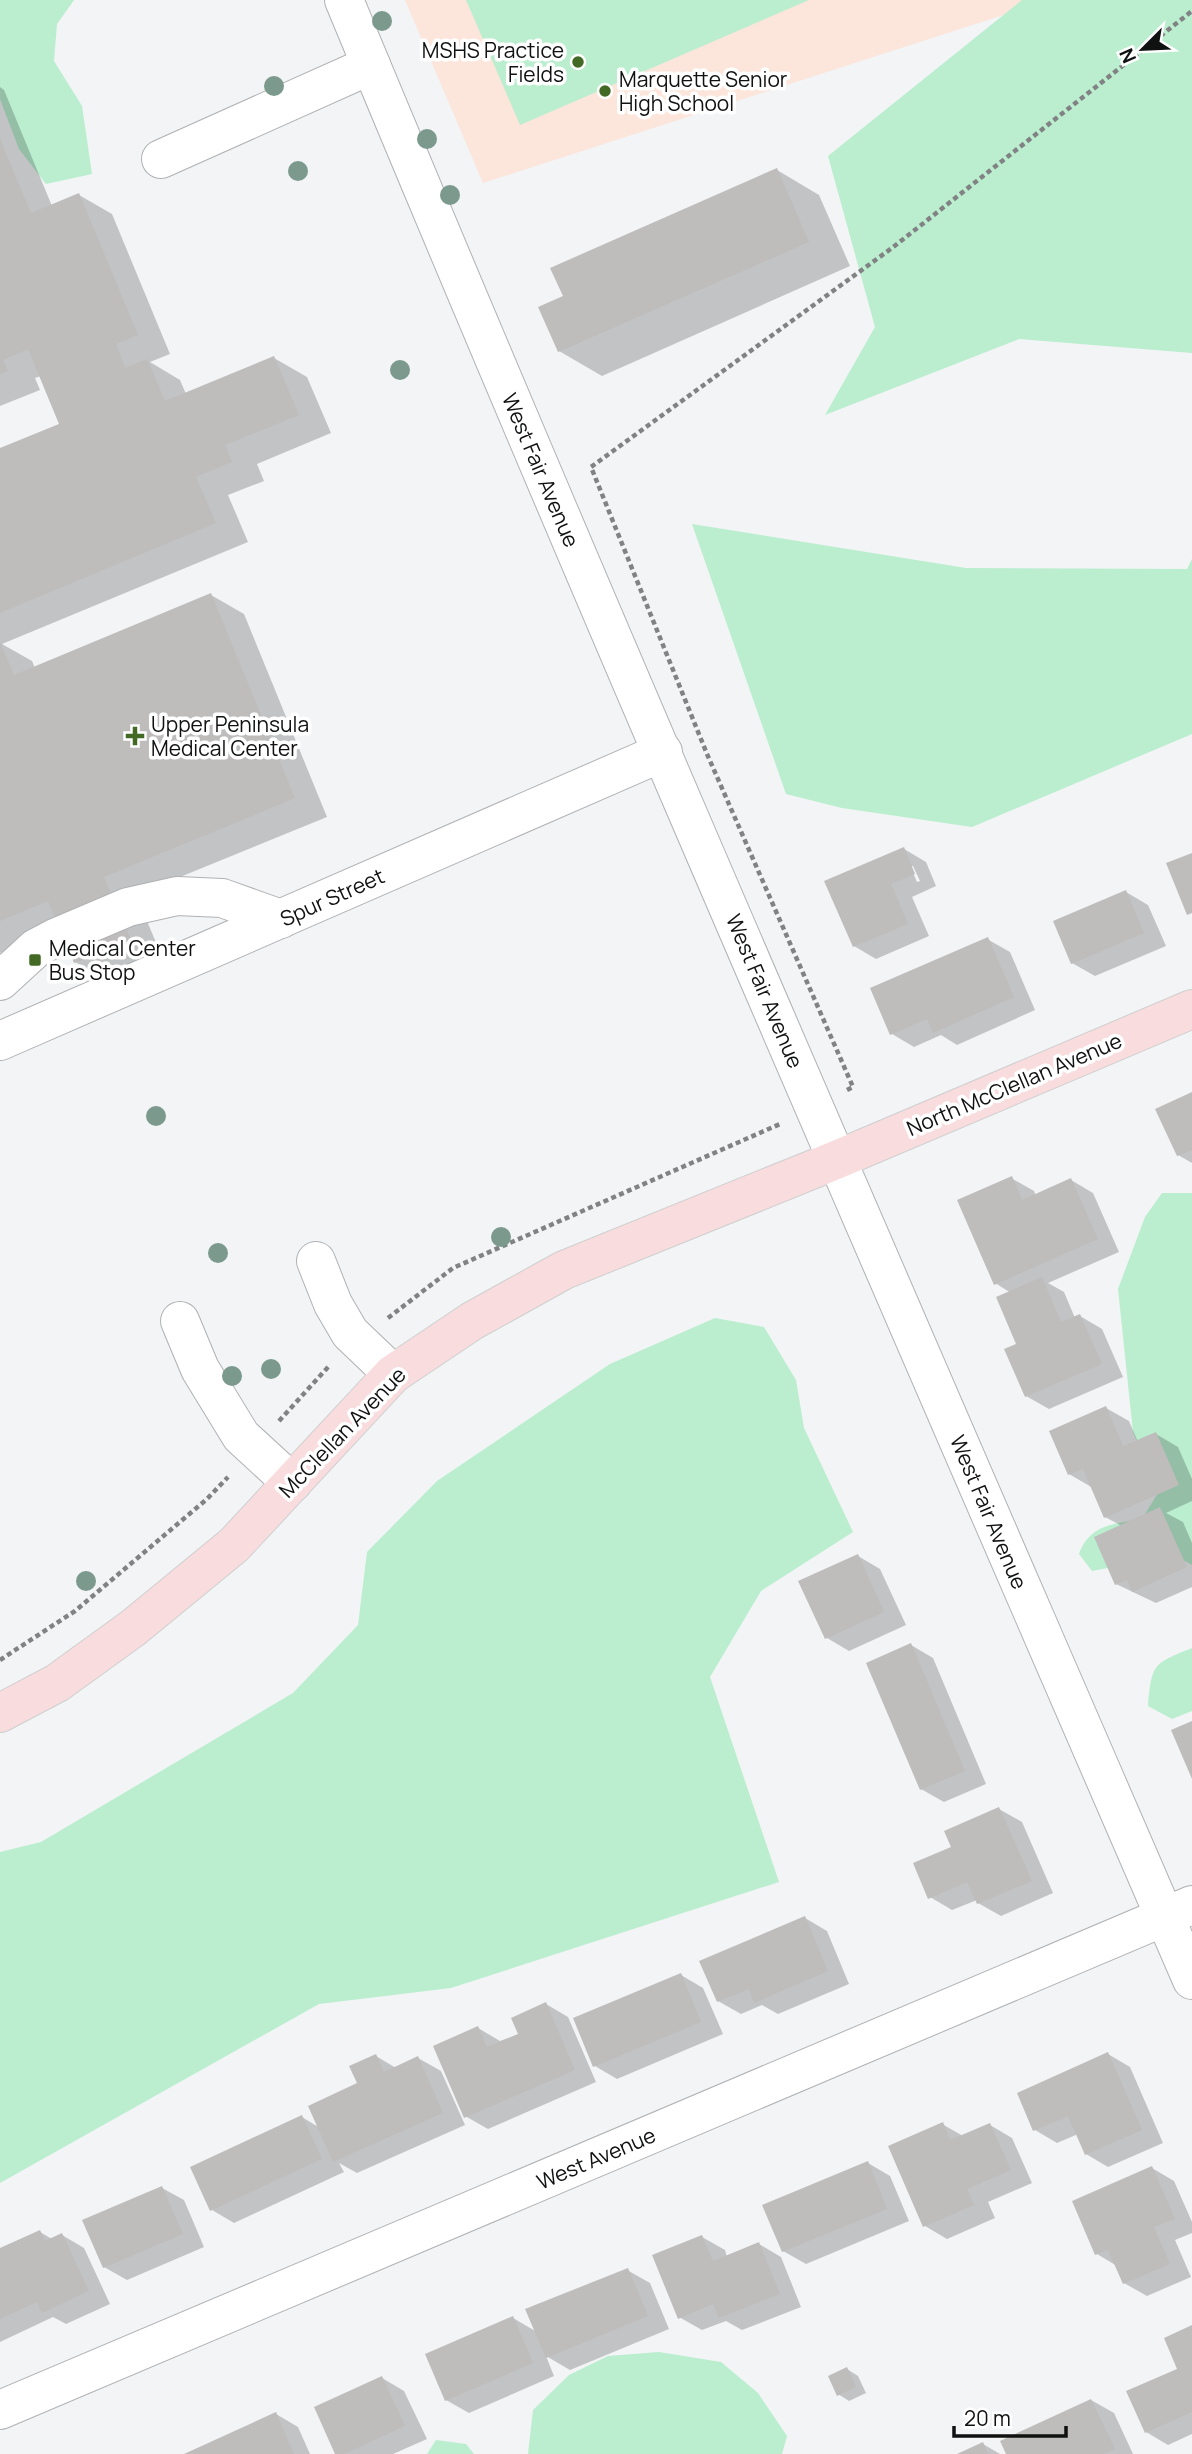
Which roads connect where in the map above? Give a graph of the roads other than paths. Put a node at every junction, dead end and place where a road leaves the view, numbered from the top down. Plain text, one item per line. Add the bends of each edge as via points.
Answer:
1 (344, 0) edge
2 (371, 65) junction
3 (161, 159) dead end
4 (663, 752) junction
5 (281, 919) junction
6 (0, 981) edge
7 (1192, 1009) edge
8 (0, 1041) edge
9 (836, 1160) junction
10 (316, 1261) dead end
11 (180, 1321) dead end
12 (393, 1374) junction
13 (292, 1483) junction
14 (0, 1713) edge
15 (1178, 1911) edge
16 (1192, 1980) edge
17 (0, 2410) edge

1 - 2 street, West Fair Avenue
2 - 3 street
2 - 4 street, West Fair Avenue
4 - 5 street, Spur Street
4 - 9 street, West Fair Avenue
5 - 6 street via 222,898 177,896 128,907 55,938 36,948
5 - 8 street, Spur Street
7 - 9 main road, North McClellan Avenue
9 - 12 main road, McClellan Avenue via 564,1270 472,1321
9 - 15 street, West Fair Avenue
10 - 12 street via 333,1304 358,1342
11 - 13 street via 200,1369 241,1436
12 - 13 main road, McClellan Avenue
13 - 14 main road, McClellan Avenue via 234,1545 132,1628 57,1683
15 - 16 street, West Fair Avenue
15 - 17 street, West Avenue

